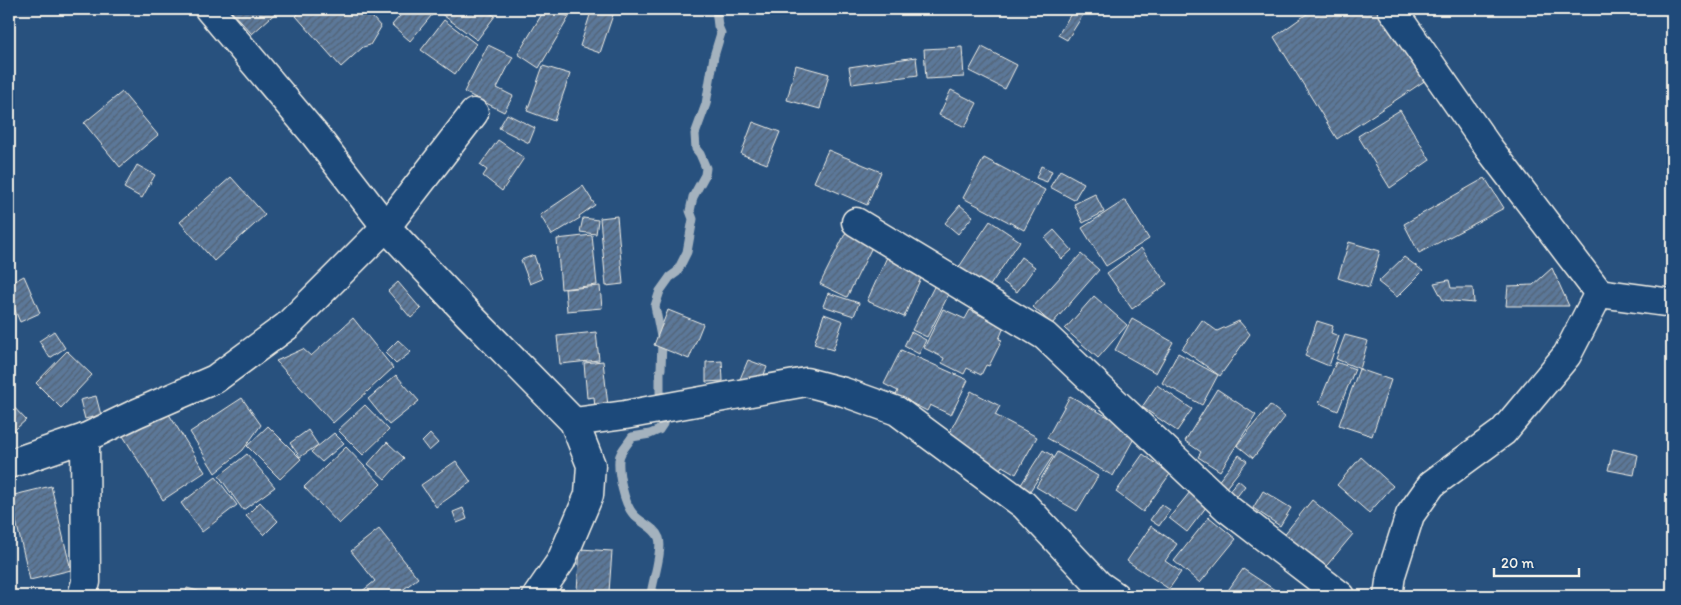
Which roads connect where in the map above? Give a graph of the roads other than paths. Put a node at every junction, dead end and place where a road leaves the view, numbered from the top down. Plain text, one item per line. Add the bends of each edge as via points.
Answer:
1 (209, 9) edge
2 (1392, 9) edge
3 (474, 113) dead end
4 (856, 222) dead end
5 (386, 227) junction
6 (1598, 293) junction
7 (1672, 303) edge
8 (574, 422) junction
9 (85, 438) junction
10 (9, 464) edge
11 (1102, 593) edge
12 (82, 596) edge
13 (538, 596) edge
14 (1341, 596) edge
15 (1388, 596) edge

1 - 5 street via 315,135
2 - 6 street via 1488,147
3 - 5 street
4 - 14 street via 1046,336 1228,509
5 - 8 street
5 - 9 street via 287,326 215,379
6 - 7 street
6 - 15 street via 1568,355 1503,432 1432,484 1415,507 1391,575
8 - 11 street via 806,382 844,392 897,411 1024,506
8 - 13 street via 591,465 589,495 561,561
9 - 10 street
9 - 12 street via 86,582

